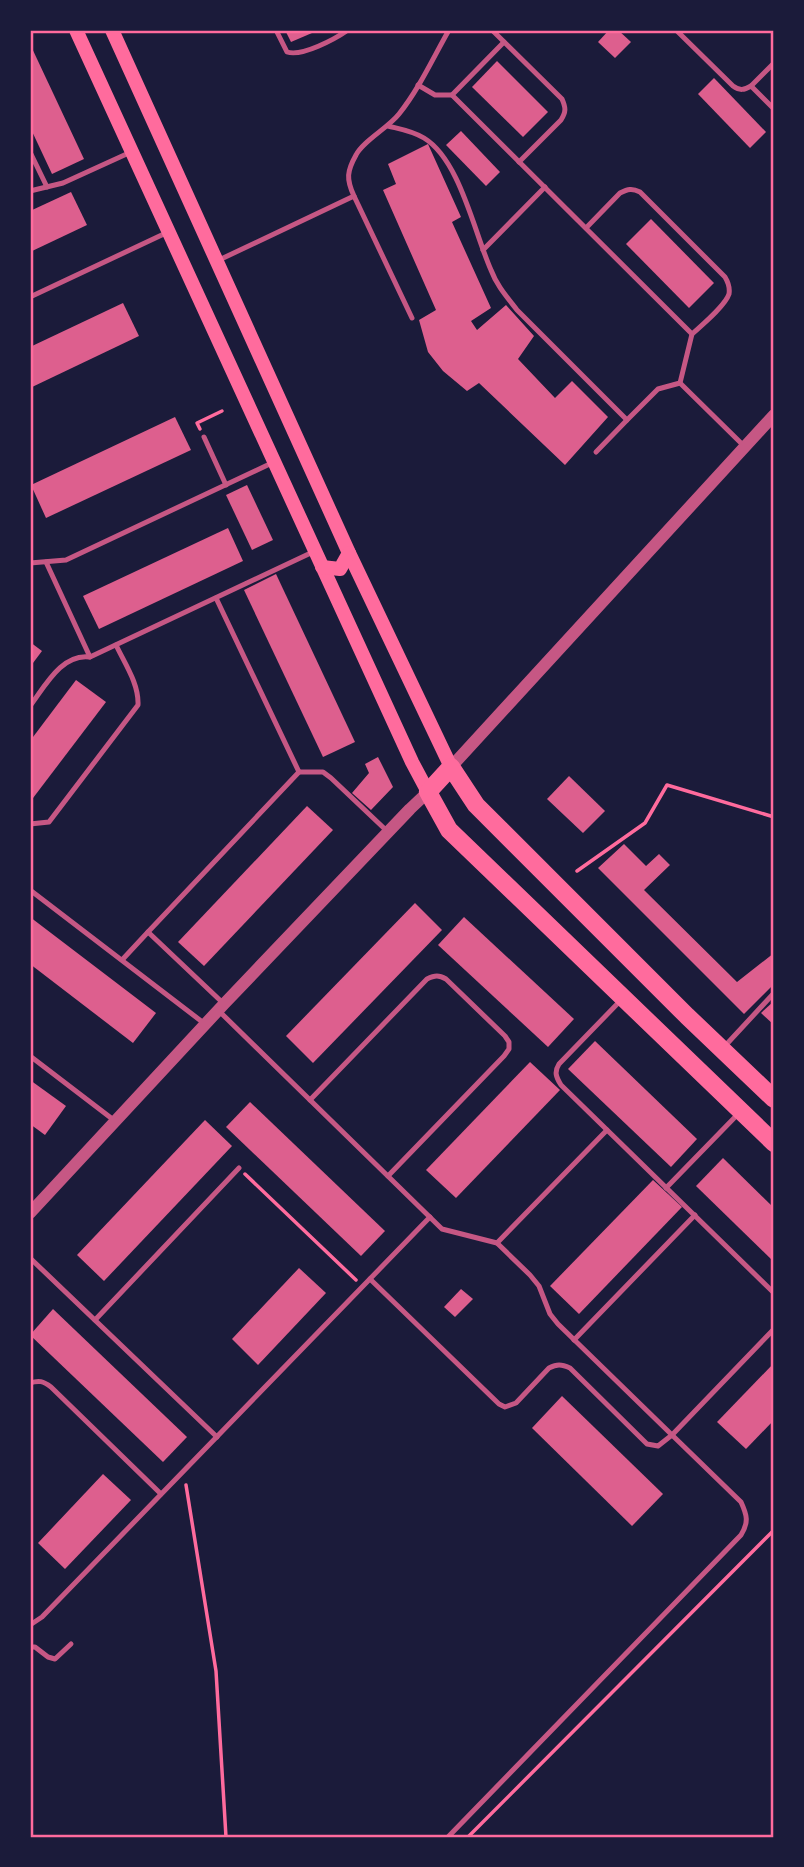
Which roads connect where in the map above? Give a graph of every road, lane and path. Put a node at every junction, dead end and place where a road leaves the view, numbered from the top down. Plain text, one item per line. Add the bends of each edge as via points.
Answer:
1 (76, 30) edge
2 (111, 30) edge
3 (276, 30) edge
4 (348, 30) edge
5 (449, 30) edge
6 (492, 30) edge
7 (676, 30) edge
8 (504, 42) junction
9 (774, 63) edge
10 (418, 85) junction
11 (751, 86) junction
12 (452, 94) junction
13 (774, 109) edge
14 (388, 126) junction
15 (30, 152) edge
16 (131, 152) junction
17 (519, 162) junction
18 (47, 187) junction
19 (545, 187) junction
20 (30, 191) edge
21 (354, 196) junction
22 (586, 228) junction
23 (169, 232) junction
24 (483, 250) junction
25 (216, 261) junction
26 (30, 297) edge
27 (412, 318) dead end
28 (692, 334) junction
29 (680, 383) junction
30 (222, 411) dead end
31 (774, 415) edge
32 (627, 420) junction
33 (204, 437) joint
34 (744, 447) junction
35 (596, 452) dead end
36 (274, 462) junction
37 (226, 485) junction
38 (315, 551) junction
39 (349, 553) junction
40 (46, 562) junction
41 (30, 563) edge
42 (322, 567) junction
43 (216, 598) junction
44 (116, 645) junction
45 (90, 657) junction
46 (30, 706) edge
47 (451, 767) junction
48 (299, 772) junction
49 (428, 792) junction
50 (774, 817) edge
51 (30, 824) edge
52 (388, 832) junction
53 (577, 871) dead end
54 (30, 890) edge
55 (148, 932) junction
56 (122, 960) junction
57 (774, 993) edge
58 (624, 997) junction
59 (221, 1007) junction
60 (687, 1016) junction
61 (205, 1024) junction
62 (668, 1039) junction
63 (722, 1049) junction
64 (30, 1056) edge
65 (774, 1099) edge
66 (310, 1100) junction
67 (741, 1111) junction
68 (115, 1121) junction
69 (607, 1130) junction
70 (774, 1143) edge
71 (239, 1168) joint
72 (388, 1176) junction
73 (666, 1188) junction
74 (30, 1213) edge
75 (695, 1215) junction
76 (430, 1217) junction
77 (497, 1243) junction
78 (30, 1258) edge
79 (370, 1279) junction
80 (363, 1286) junction
81 (774, 1293) edge
82 (94, 1320) junction
83 (774, 1329) edge
84 (574, 1339) junction
85 (30, 1383) edge
86 (672, 1435) junction
87 (217, 1437) junction
88 (184, 1471) junction
89 (161, 1494) junction
90 (774, 1530) edge
91 (30, 1625) edge
92 (71, 1644) dead end
93 (30, 1647) edge
94 (226, 1837) edge
95 (448, 1837) edge
96 (468, 1837) edge

1 - 16 main road
2 - 25 main road
3 - 4 lane via 287,52 295,54
5 - 10 lane
6 - 8 lane
7 - 11 lane via 733,86 739,90
8 - 12 lane
8 - 17 lane via 565,106 561,120
9 - 11 lane
10 - 12 lane via 435,95
10 - 14 lane
11 - 13 lane
12 - 17 lane
14 - 21 lane via 354,159 348,181
14 - 24 lane via 413,132 440,152 459,186
15 - 18 lane
16 - 18 lane
16 - 23 main road
17 - 19 lane
18 - 20 lane
19 - 22 lane
19 - 24 lane
21 - 25 lane
21 - 27 lane
22 - 28 lane
22 - 28 lane via 620,193 634,188 725,277 729,293 724,302
23 - 26 lane
23 - 36 main road
24 - 32 lane via 501,290 517,310
25 - 39 main road
28 - 29 lane
29 - 32 lane via 658,388
29 - 34 lane
30 - 33 path via 197,423
31 - 34 street
32 - 35 lane
33 - 37 lane
34 - 47 street
36 - 37 lane
36 - 38 main road
37 - 40 lane via 66,560
38 - 42 main road
38 - 43 lane
39 - 42 main road via 340,569
39 - 47 main road
40 - 41 lane
40 - 45 lane
42 - 49 main road
43 - 44 lane
43 - 48 lane
44 - 45 lane
44 - 51 lane via 138,705 49,822
45 - 46 lane via 81,656 60,666
47 - 49 main road
47 - 60 main road via 476,806
48 - 52 lane via 323,772
48 - 55 lane
49 - 52 street
49 - 58 main road via 449,830
50 - 53 path via 667,785 645,823
52 - 59 street
54 - 56 lane
55 - 56 lane
55 - 59 lane
56 - 61 lane
57 - 63 lane
58 - 62 main road
58 - 69 lane via 555,1070 561,1085
59 - 61 street
59 - 66 lane
60 - 62 main road via 674,1010 662,1015
60 - 63 main road
61 - 68 street
62 - 67 main road
63 - 65 main road
64 - 68 lane
66 - 72 lane
66 - 72 lane via 433,976 446,979 505,1036 509,1049 504,1056
67 - 70 main road
67 - 73 lane
68 - 74 street
69 - 73 lane
69 - 77 lane
71 - 80 path
71 - 82 lane
72 - 76 lane
73 - 75 lane
75 - 81 lane
75 - 84 lane
76 - 77 lane via 442,1229
76 - 79 lane
77 - 84 lane via 530,1275 550,1314
78 - 82 lane
79 - 80 lane
79 - 86 lane via 499,1404 516,1403 549,1368 562,1364 648,1444 658,1447
80 - 87 lane
82 - 87 lane
83 - 86 lane
84 - 86 lane
85 - 89 lane via 44,1382 51,1387
86 - 95 lane via 741,1502 747,1525
87 - 88 lane
88 - 89 lane
88 - 94 path via 216,1671
89 - 91 lane
90 - 96 path
92 - 93 lane via 55,1659

